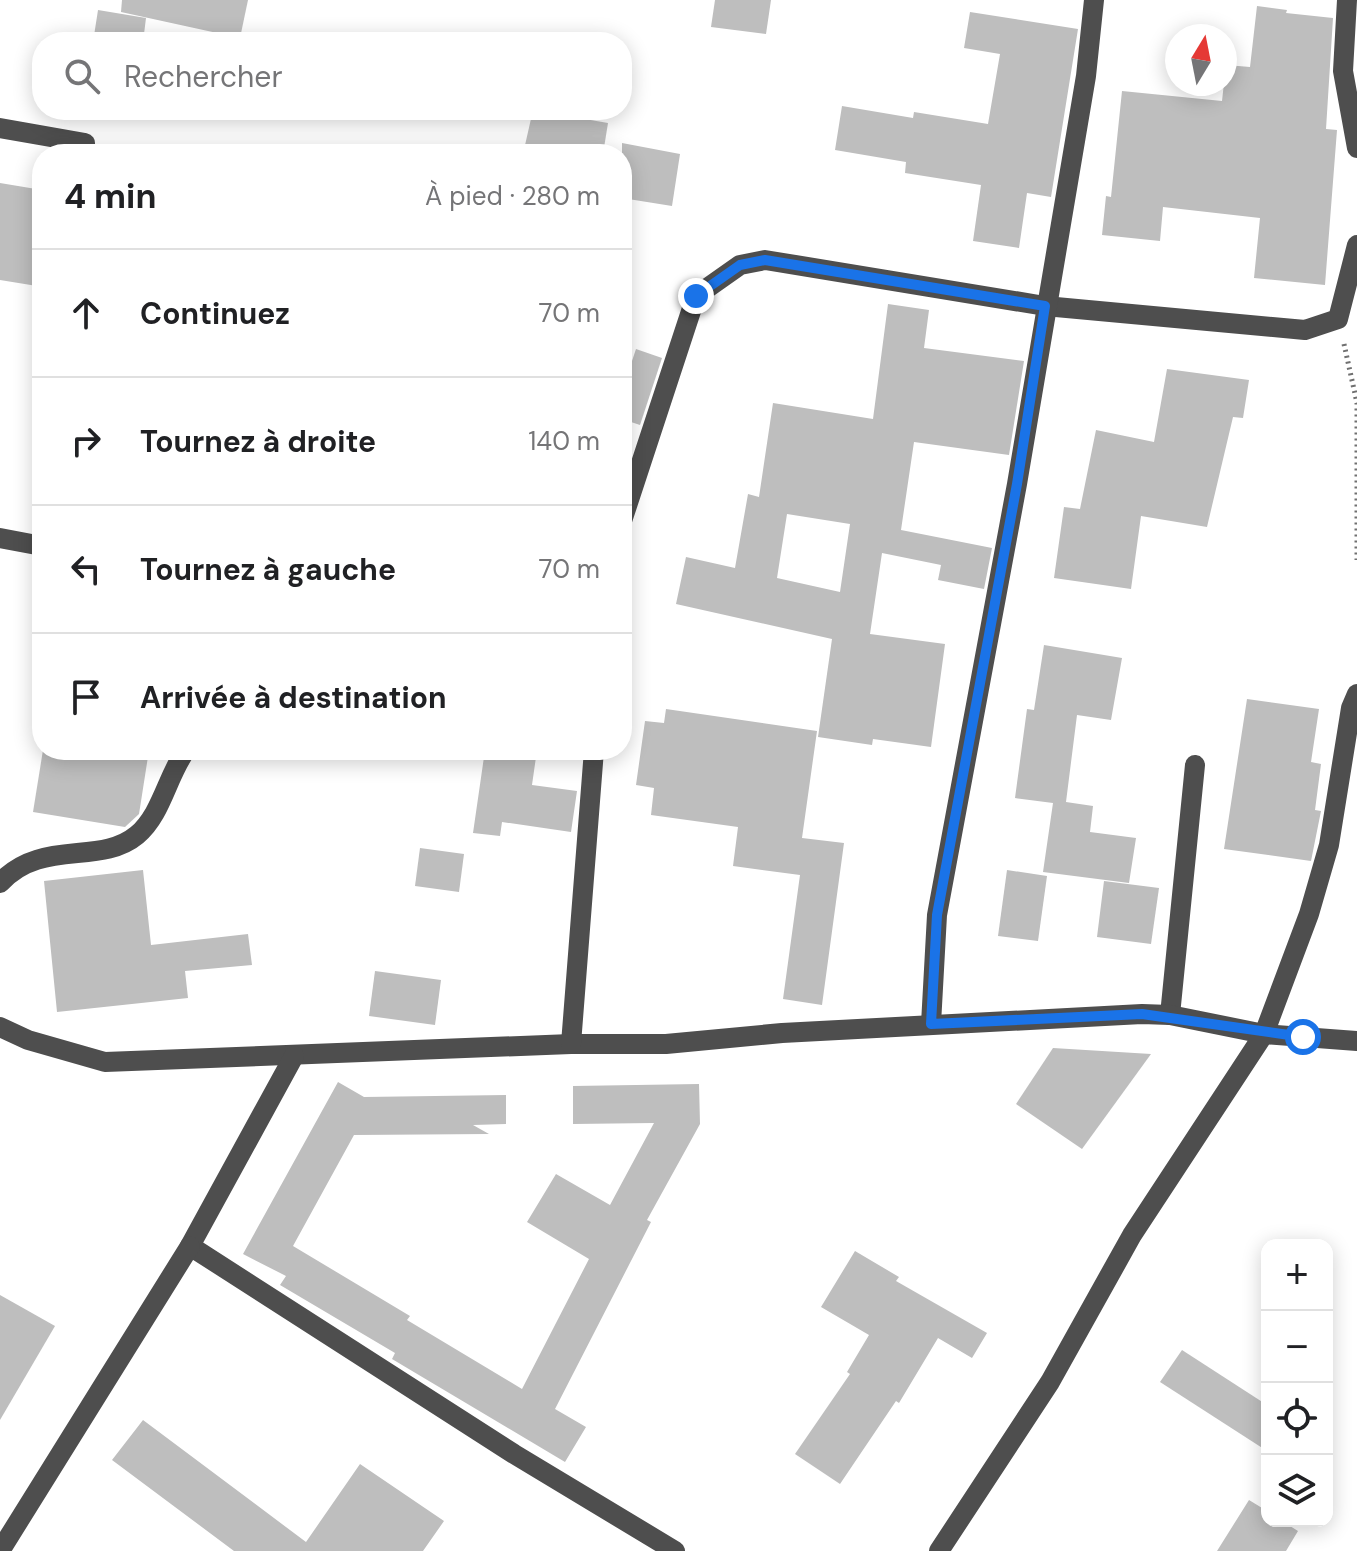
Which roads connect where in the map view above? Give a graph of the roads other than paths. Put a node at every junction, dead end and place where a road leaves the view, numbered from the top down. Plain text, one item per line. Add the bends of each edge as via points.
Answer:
1 (1094, 0) edge
2 (1347, 0) edge
3 (0, 128) edge
4 (85, 143) dead end
5 (1357, 148) edge
6 (1357, 245) edge
7 (1045, 306) junction
8 (632, 491) edge
9 (0, 538) edge
10 (32, 544) edge
11 (1357, 694) edge
12 (179, 760) edge
13 (593, 760) edge
14 (1195, 765) dead end
15 (0, 883) edge
16 (1170, 1015) junction
17 (931, 1024) junction
18 (0, 1027) edge
19 (1264, 1034) junction
20 (1357, 1041) edge
21 (571, 1044) junction
22 (294, 1056) junction
23 (190, 1246) junction
24 (0, 1551) edge
25 (675, 1551) edge
26 (939, 1551) edge

1 - 7 street via 1086,76
2 - 5 street via 1343,71
3 - 4 street
6 - 7 street via 1338,319 1305,330
7 - 8 street via 765,260 740,265 696,296
7 - 17 street via 937,915
9 - 10 street
11 - 19 street via 1329,845
12 - 15 street via 157,809 136,836 100,850 49,854 9,873
13 - 21 street
14 - 16 street
16 - 17 street
16 - 19 street
17 - 21 street via 666,1044
18 - 22 street via 105,1062
19 - 20 street
19 - 26 street via 1132,1235 1050,1382
21 - 22 street
22 - 23 street
23 - 24 street
23 - 25 street

